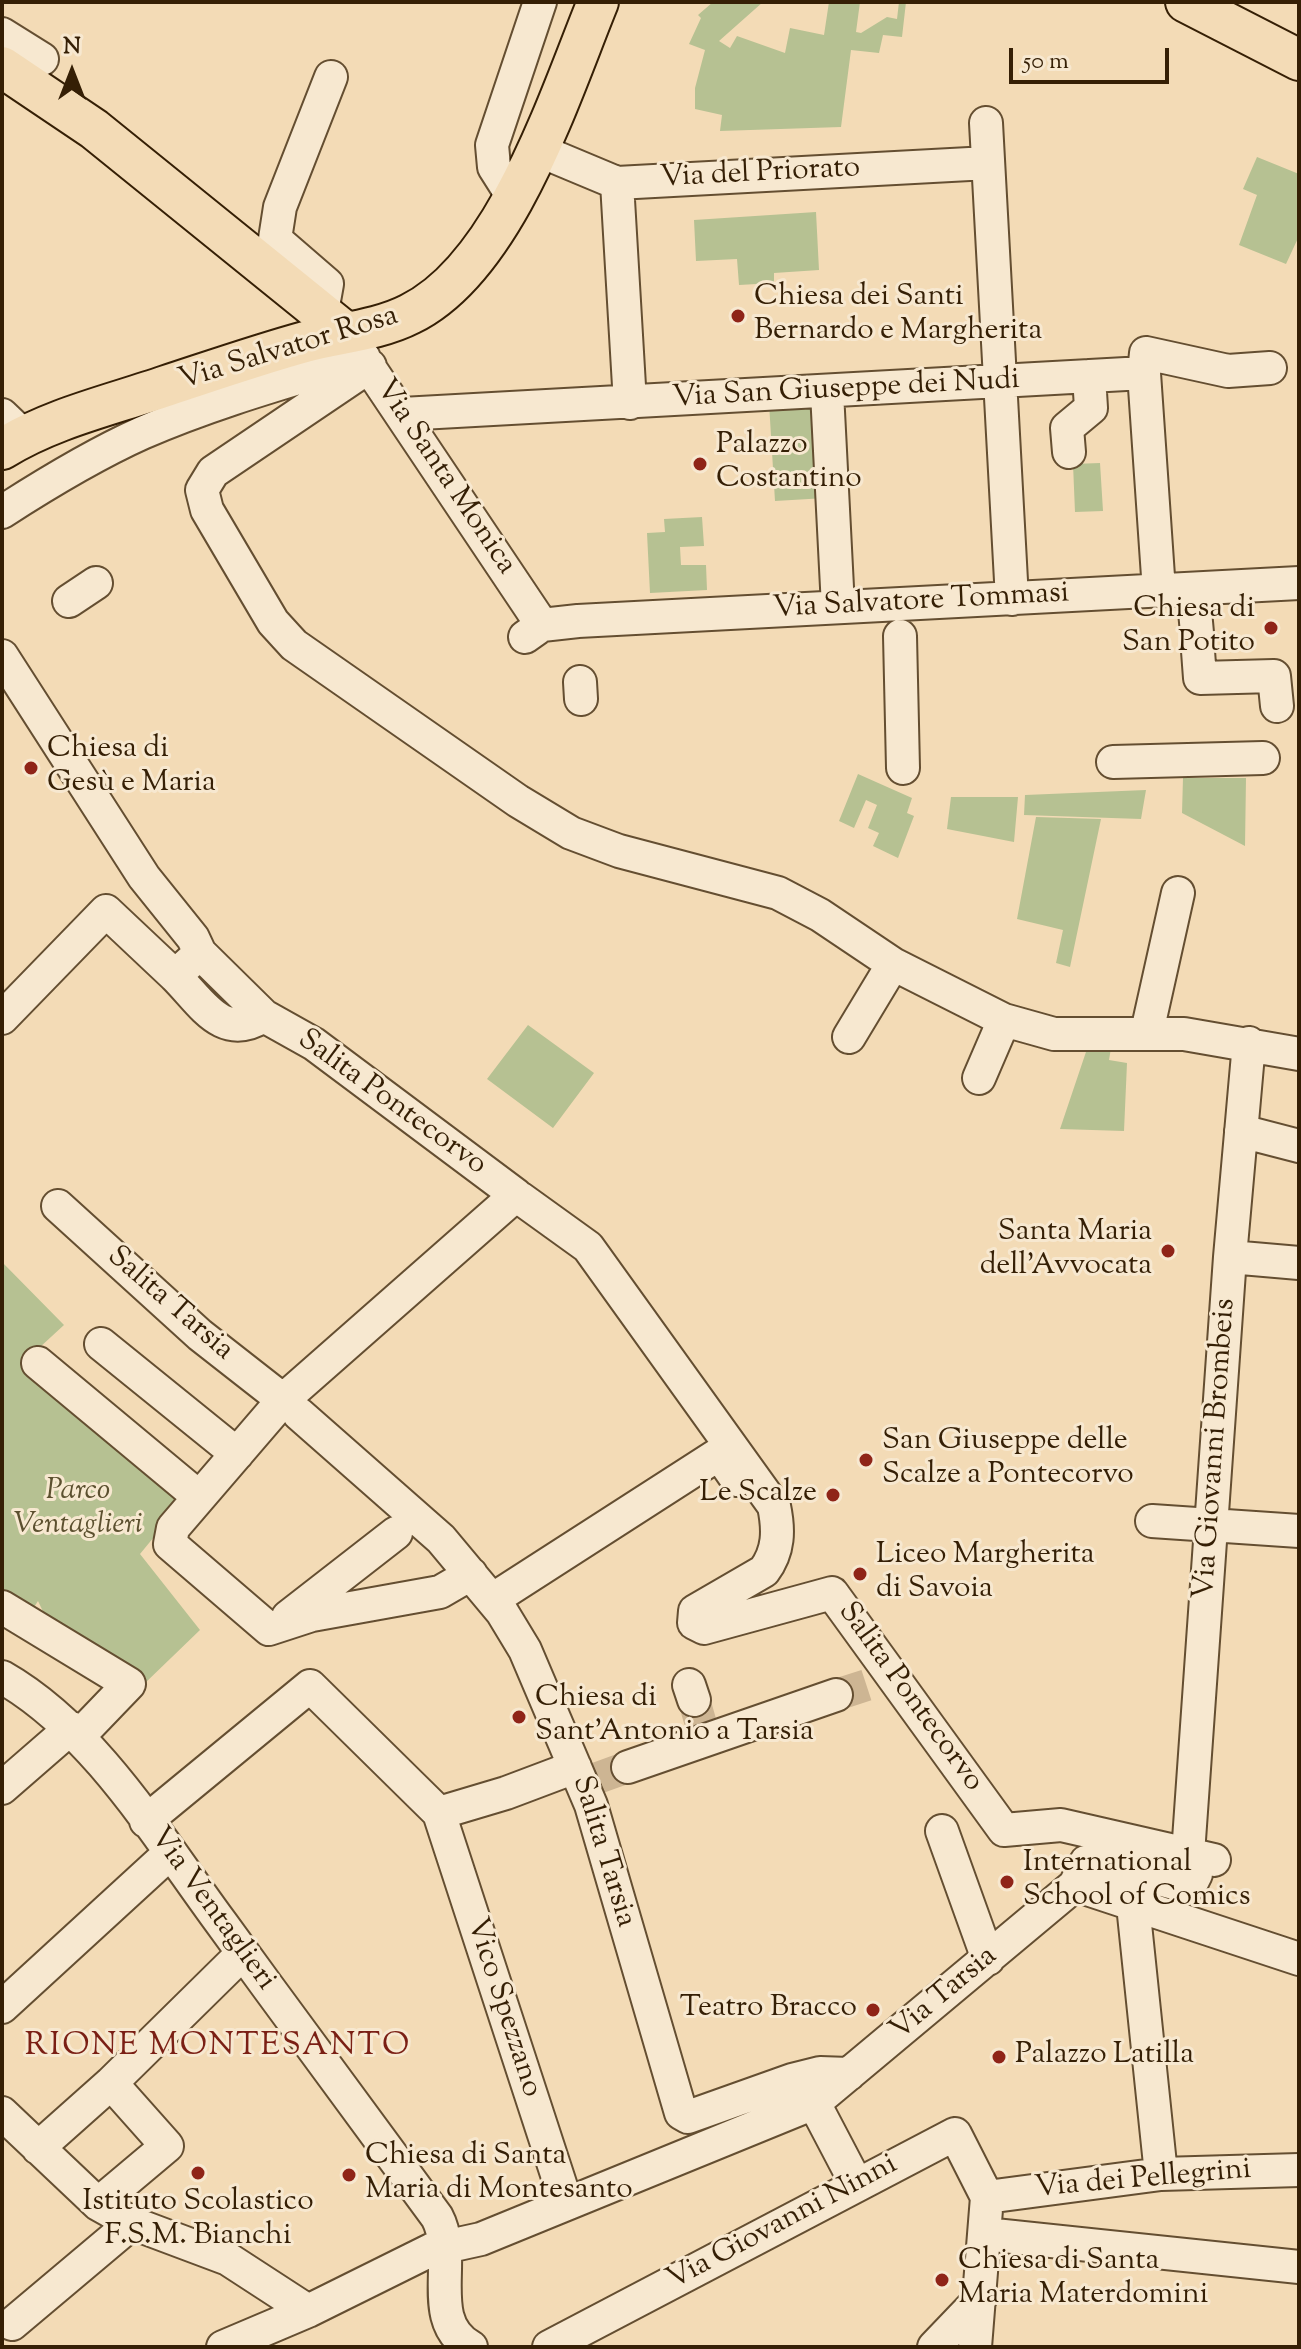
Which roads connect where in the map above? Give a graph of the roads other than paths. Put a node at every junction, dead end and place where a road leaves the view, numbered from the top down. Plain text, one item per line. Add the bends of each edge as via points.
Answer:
1 (540, 2) edge
2 (598, 2) edge
3 (1186, 2) edge
4 (2, 34) edge
5 (42, 59) dead end
6 (1299, 60) edge
7 (2, 67) edge
8 (331, 77) dead end
9 (986, 123) dead end
10 (538, 150) junction
11 (988, 163) junction
12 (617, 183) junction
13 (513, 197) junction
14 (350, 342) junction
15 (1270, 368) dead end
16 (1144, 373) junction
17 (1089, 376) junction
18 (999, 382) junction
19 (827, 392) junction
20 (630, 403) junction
21 (402, 414) junction
22 (9, 433) edge
23 (1069, 452) dead end
24 (2, 512) edge
25 (96, 583) dead end
26 (1299, 583) edge
27 (1193, 589) junction
28 (1159, 591) junction
29 (1012, 599) junction
30 (69, 601) dead end
31 (838, 607) junction
32 (899, 618) junction
33 (533, 631) joint
34 (280, 632) junction
35 (4, 647) edge
36 (333, 691) dead end
37 (1277, 706) dead end
38 (1263, 758) dead end
39 (1113, 762) dead end
40 (903, 768) dead end
41 (1178, 893) dead end
42 (200, 953) junction
43 (893, 964) junction
44 (175, 976) junction
45 (264, 1016) junction
46 (2, 1018) edge
47 (1004, 1020) junction
48 (1147, 1032) junction
49 (849, 1037) dead end
50 (1249, 1043) junction
51 (1299, 1054) edge
52 (979, 1078) dead end
53 (1241, 1131) junction
54 (1299, 1146) edge
55 (518, 1197) junction
56 (58, 1206) dead end
57 (1230, 1257) junction
58 (1299, 1263) edge
59 (101, 1344) dead end
60 (38, 1363) dead end
61 (291, 1407) junction
62 (237, 1454) junction
63 (199, 1497) junction
64 (1152, 1521) dead end
65 (407, 1524) junction
66 (1212, 1525) junction
67 (779, 1530) junction
68 (1299, 1531) edge
69 (471, 1574) junction
70 (492, 1600) junction
71 (2, 1607) edge
72 (273, 1629) junction
73 (2, 1677) edge
74 (836, 1695) tunnel mouth
75 (75, 1732) junction
76 (628, 1767) tunnel mouth
77 (583, 1776) junction
78 (2, 1788) edge
79 (439, 1813) junction
80 (146, 1821) junction
81 (942, 1831) dead end
82 (170, 1853) junction
83 (1199, 1857) junction
84 (1075, 1885) junction
85 (1133, 1905) junction
86 (243, 1953) junction
87 (1299, 1955) edge
88 (988, 1959) junction
89 (2, 2007) edge
90 (849, 2074) junction
91 (111, 2083) junction
92 (814, 2103) junction
93 (2, 2113) edge
94 (38, 2148) junction
95 (1299, 2170) edge
96 (1161, 2174) junction
97 (857, 2185) junction
98 (987, 2197) junction
99 (566, 2202) junction
100 (98, 2204) junction
101 (132, 2223) junction
102 (985, 2234) junction
103 (448, 2246) junction
104 (1299, 2267) edge
105 (980, 2299) junction
106 (308, 2311) junction
107 (12, 2324) dead end
108 (223, 2347) edge
109 (471, 2347) edge
110 (549, 2347) edge
111 (934, 2347) edge
112 (975, 2347) edge

1 - 13 street via 492,145 494,167
2 - 10 main road, Via Salvator Rosa
3 - 6 main road
4 - 5 street
7 - 14 main road via 94,129
8 - 14 street via 280,207 275,239 327,284
9 - 11 street
10 - 12 street, Via del Priorato
10 - 13 main road, Via Salvator Rosa
11 - 12 street, Via del Priorato
11 - 18 street
12 - 20 street
13 - 14 main road, Via Salvator Rosa via 463,270 423,306
14 - 21 street, Via Santa Monica
14 - 22 main road, Via Salvator Rosa via 246,360
14 - 24 street via 151,430
14 - 34 street via 206,478 202,490 201,514
15 - 16 street via 1228,371 1146,353
16 - 17 street, Via San Giuseppe dei Nudi
16 - 28 street
17 - 18 street, Via San Giuseppe dei Nudi
17 - 23 street via 1091,408 1067,428
18 - 19 street, Via San Giuseppe dei Nudi
18 - 29 street
19 - 20 street, Via San Giuseppe dei Nudi
19 - 31 street
20 - 21 street, Via San Giuseppe dei Nudi
21 - 33 street, Via Santa Monica
25 - 30 street
26 - 27 street, Via Salvatore Tommasi
27 - 28 street, Via Salvatore Tommasi
27 - 37 street via 1200,678 1274,676
28 - 29 street, Via Salvatore Tommasi
29 - 32 street, Via Salvatore Tommasi
31 - 32 street, Via Salvatore Tommasi
31 - 33 street, Via Salvatore Tommasi
32 - 40 street
34 - 36 street via 287,653
34 - 43 street via 558,826 619,851 778,893
35 - 42 street, Salita Pontecorvo via 144,877
38 - 39 street
41 - 48 street
42 - 44 street
42 - 45 street, Salita Pontecorvo
43 - 47 street
43 - 49 street
44 - 45 street via 219,1021 232,1027 249,1026
44 - 46 street via 106,911
45 - 55 street, Salita Pontecorvo via 314,1044
47 - 48 street via 1054,1034
47 - 52 street
48 - 50 street
50 - 51 street
50 - 53 street, Via Giovanni Brombeis
53 - 54 street
53 - 57 street, Via Giovanni Brombeis
55 - 61 street via 327,1357
55 - 67 street, Salita Pontecorvo via 588,1247 774,1506
56 - 61 street, Salita Tarsia via 190,1326
57 - 58 street
57 - 66 street, Via Giovanni Brombeis
59 - 62 street
60 - 63 street
61 - 62 street
61 - 65 street, Salita Tarsia
62 - 63 street
63 - 72 street via 171,1530 170,1544 263,1627
64 - 66 street
65 - 69 street, Salita Tarsia
65 - 72 street
66 - 68 street
66 - 83 street, Via Giovanni Brombeis
67 - 70 street via 766,1523 719,1454
67 - 83 street, Salita Pontecorvo via 764,1571 695,1611 694,1623 704,1628 832,1593 886,1678 1004,1830 1061,1825
69 - 70 street, Salita Tarsia
69 - 72 street via 440,1592 312,1615
70 - 77 street, Salita Tarsia via 533,1666
71 - 75 street via 129,1684
73 - 75 street, Via Ventaglieri
74 - 76 street via 698,1713
75 - 78 street
75 - 80 street, Via Ventaglieri
77 - 79 street
77 - 90 street, Salita Tarsia via 681,2113 688,2117 804,2076
79 - 80 street via 310,1686
79 - 99 street, Vico Spezzano
80 - 82 street, Via Ventaglieri
81 - 88 street
82 - 86 street, Via Ventaglieri
82 - 89 street
83 - 84 street, Via Tarsia via 1196,1874 1185,1886 1094,1861 1081,1868
84 - 85 street
84 - 88 street, Via Tarsia
85 - 87 street
85 - 96 street
86 - 91 street
86 - 103 street, Via Ventaglieri via 437,2217
88 - 90 street, Via Tarsia
90 - 92 street, Via Tarsia
91 - 94 street
91 - 100 street via 167,2146
92 - 97 street
92 - 99 street, Via Tarsia
93 - 94 street
94 - 100 street
95 - 96 street, Via dei Pellegrini
96 - 98 street, Via dei Pellegrini
97 - 98 street, Via Giovanni Ninni via 955,2134
97 - 110 street, Via Giovanni Ninni
98 - 102 street
99 - 103 street, Via Tarsia via 481,2239
100 - 101 street
101 - 106 street via 228,2259
101 - 107 street
102 - 104 street
102 - 105 street
103 - 106 street, Via Tarsia
103 - 109 street via 448,2318 457,2336
105 - 111 street
105 - 112 street
106 - 108 street, Via Tarsia

